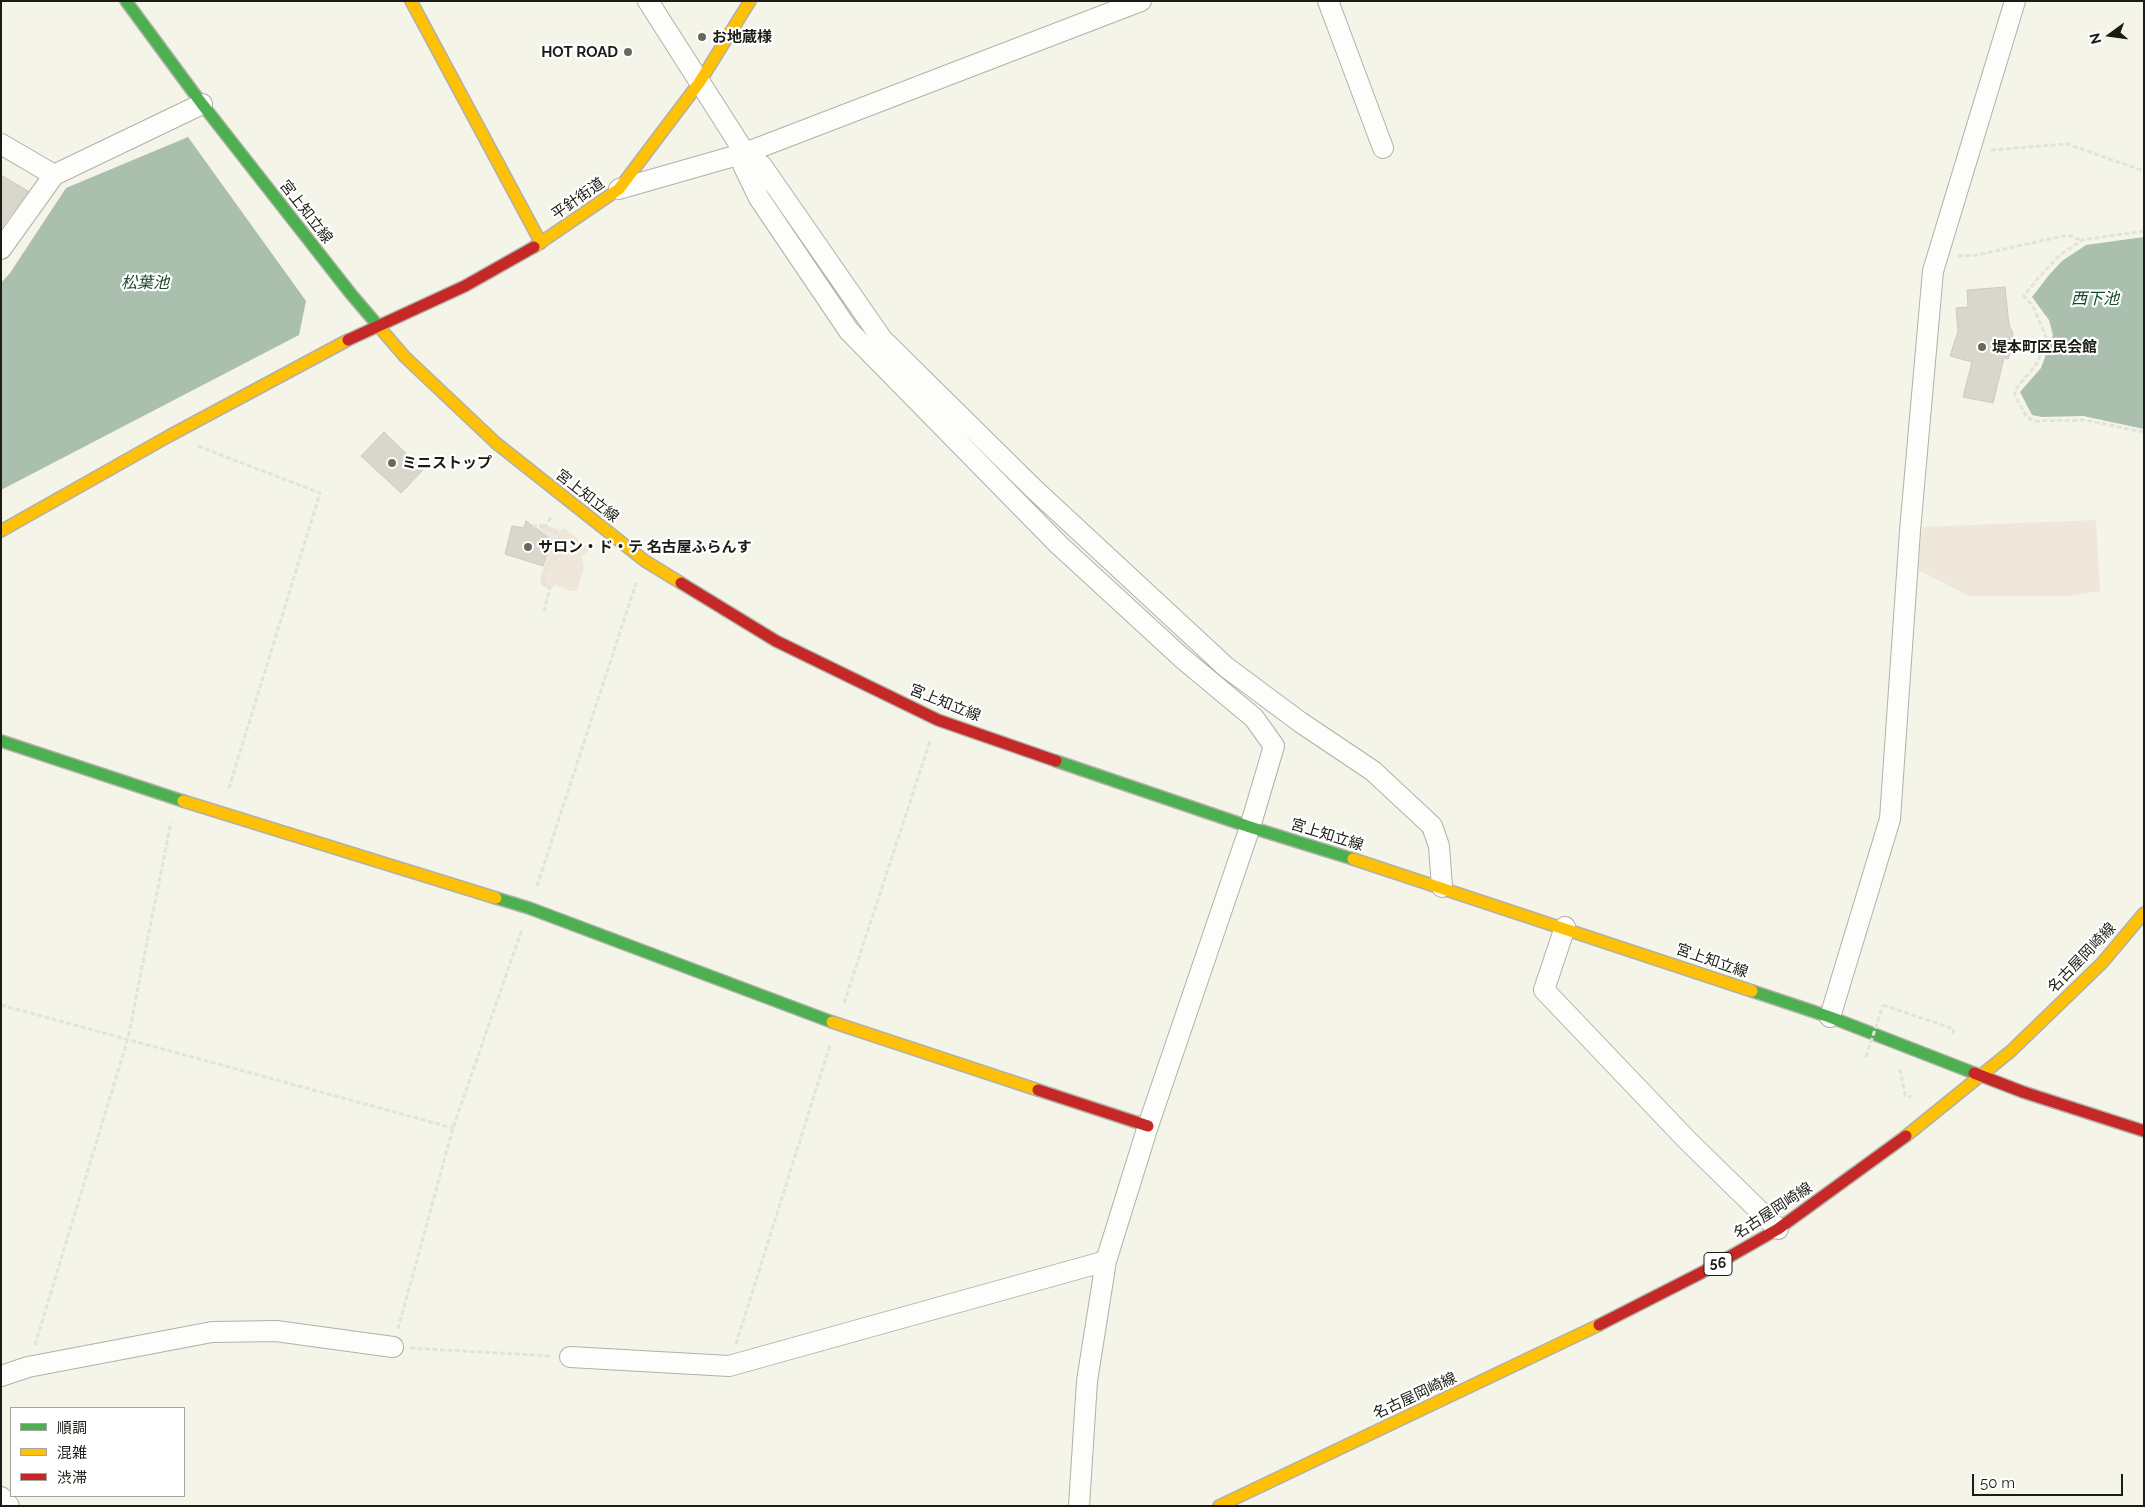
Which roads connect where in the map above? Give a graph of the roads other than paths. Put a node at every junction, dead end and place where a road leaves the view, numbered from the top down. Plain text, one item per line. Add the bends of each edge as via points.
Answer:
1 (126, 1) edge
2 (411, 1) edge
3 (648, 1) edge
4 (750, 1) edge
5 (1141, 1) edge
6 (1328, 1) edge
7 (2015, 1) edge
8 (699, 83) junction
9 (202, 104) junction
10 (1, 144) edge
11 (1383, 148) dead end
12 (745, 154) junction
13 (54, 175) junction
14 (619, 189) junction
15 (542, 243) junction
16 (1, 249) edge
17 (379, 327) junction
18 (1, 531) edge
19 (1, 742) edge
20 (1250, 827) junction
21 (1442, 886) junction
22 (2144, 913) edge
23 (1565, 927) junction
24 (1830, 1017) junction
25 (1981, 1076) junction
26 (1148, 1126) junction
27 (2144, 1131) edge
28 (1778, 1229) junction
29 (1106, 1261) junction
30 (393, 1347) road end
31 (570, 1357) road end
32 (1, 1376) edge
33 (1, 1497) edge
34 (9, 1506) edge
35 (1079, 1506) edge
36 (1219, 1506) edge

1 - 9 main road, 宮上知立線
2 - 15 main road
3 - 8 street
4 - 8 main road, 平針街道
5 - 12 street
6 - 11 street
7 - 24 street via 1933,271 1910,531 1890,819
8 - 12 street
8 - 14 main road, 平針街道
9 - 13 street
9 - 17 main road, 宮上知立線
10 - 13 street
12 - 14 street
12 - 20 street via 743,165 759,198 849,331 1059,545 1182,658 1254,718 1274,746
12 - 21 street via 762,166 882,339 1034,489 1226,667 1300,722 1373,770 1432,826 1439,846
13 - 16 street
14 - 15 main road, 平針街道
15 - 17 main road, 平針街道 via 465,286
17 - 18 main road, 平針街道 via 336,346 169,436
17 - 20 main road, 宮上知立線 via 405,357 496,443 645,561 776,641 938,720
19 - 26 main road via 529,908 837,1024
20 - 21 main road, 宮上知立線
20 - 26 street
21 - 23 main road, 宮上知立線
22 - 25 main road, 名古屋岡崎線 / 56 via 2102,963 2012,1051
23 - 24 main road, 宮上知立線
23 - 28 street via 1544,990 1687,1140
24 - 25 main road, 宮上知立線
25 - 27 main road, 宮上知立線
25 - 28 main road, 名古屋岡崎線 / 56 via 1899,1142
26 - 29 street
28 - 36 main road, 名古屋岡崎線 / 56 via 1605,1322
29 - 31 street via 729,1366
29 - 35 street via 1087,1381
30 - 32 street via 276,1332 212,1332
33 - 34 street

